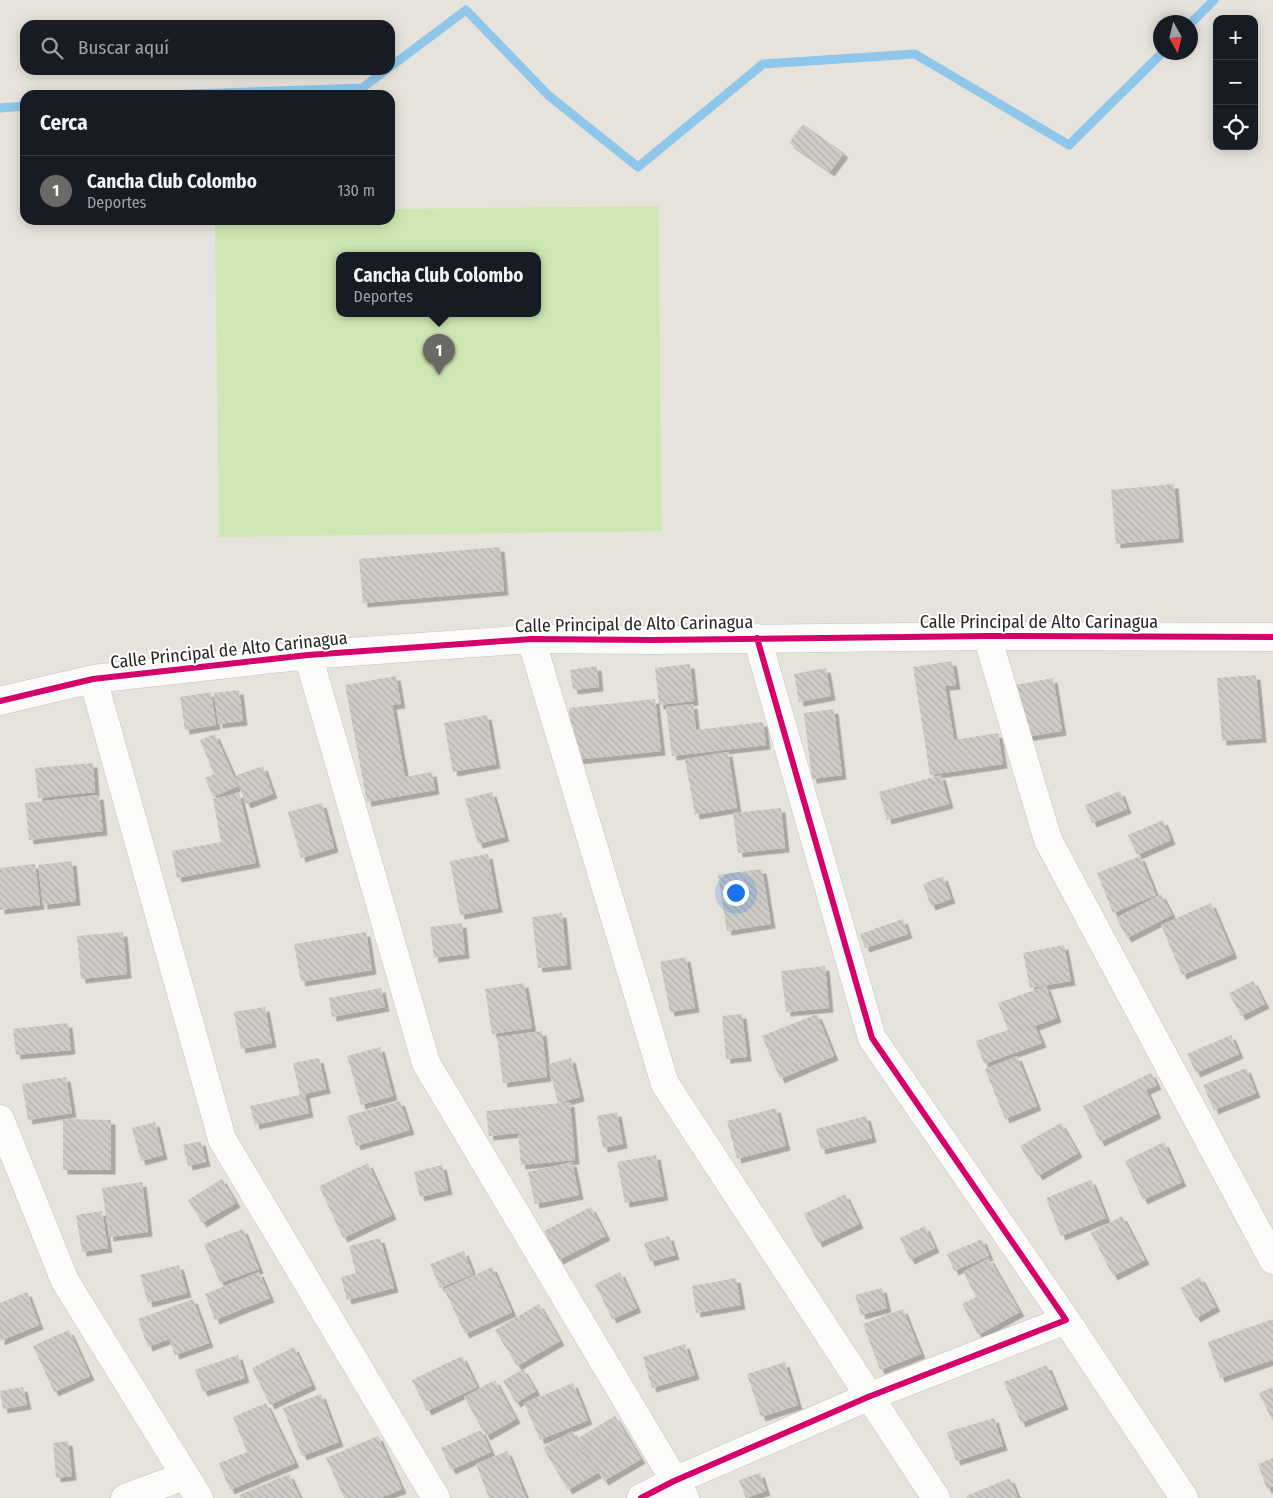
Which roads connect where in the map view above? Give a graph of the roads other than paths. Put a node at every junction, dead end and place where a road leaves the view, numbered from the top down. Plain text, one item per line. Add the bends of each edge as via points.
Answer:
1 (987, 636) junction
2 (1273, 637) edge
3 (757, 638) junction
4 (531, 639) junction
5 (308, 655) junction
6 (93, 679) junction
7 (0, 701) edge
8 (0, 1119) edge
9 (1273, 1260) edge
10 (1066, 1320) junction
11 (868, 1397) junction
12 (184, 1476) junction
13 (679, 1489) edge
14 (125, 1498) edge
15 (199, 1498) edge
16 (436, 1498) edge
17 (642, 1498) edge
18 (936, 1498) edge
19 (1184, 1498) edge

1 - 2 street, Calle Principal de Alto Carinagua
1 - 3 street, Calle Principal de Alto Carinagua
1 - 9 street via 1048,840
3 - 4 street, Calle Principal de Alto Carinagua
3 - 10 street via 872,1038
4 - 5 street, Calle Principal de Alto Carinagua
4 - 11 street via 665,1084
5 - 6 street, Calle Principal de Alto Carinagua
5 - 13 street via 426,1063
6 - 7 street, Calle Principal de Alto Carinagua
6 - 16 street via 222,1140
8 - 12 street via 66,1281
10 - 11 street
10 - 19 street
11 - 13 street
11 - 18 street
12 - 14 street
12 - 15 street
13 - 17 street

